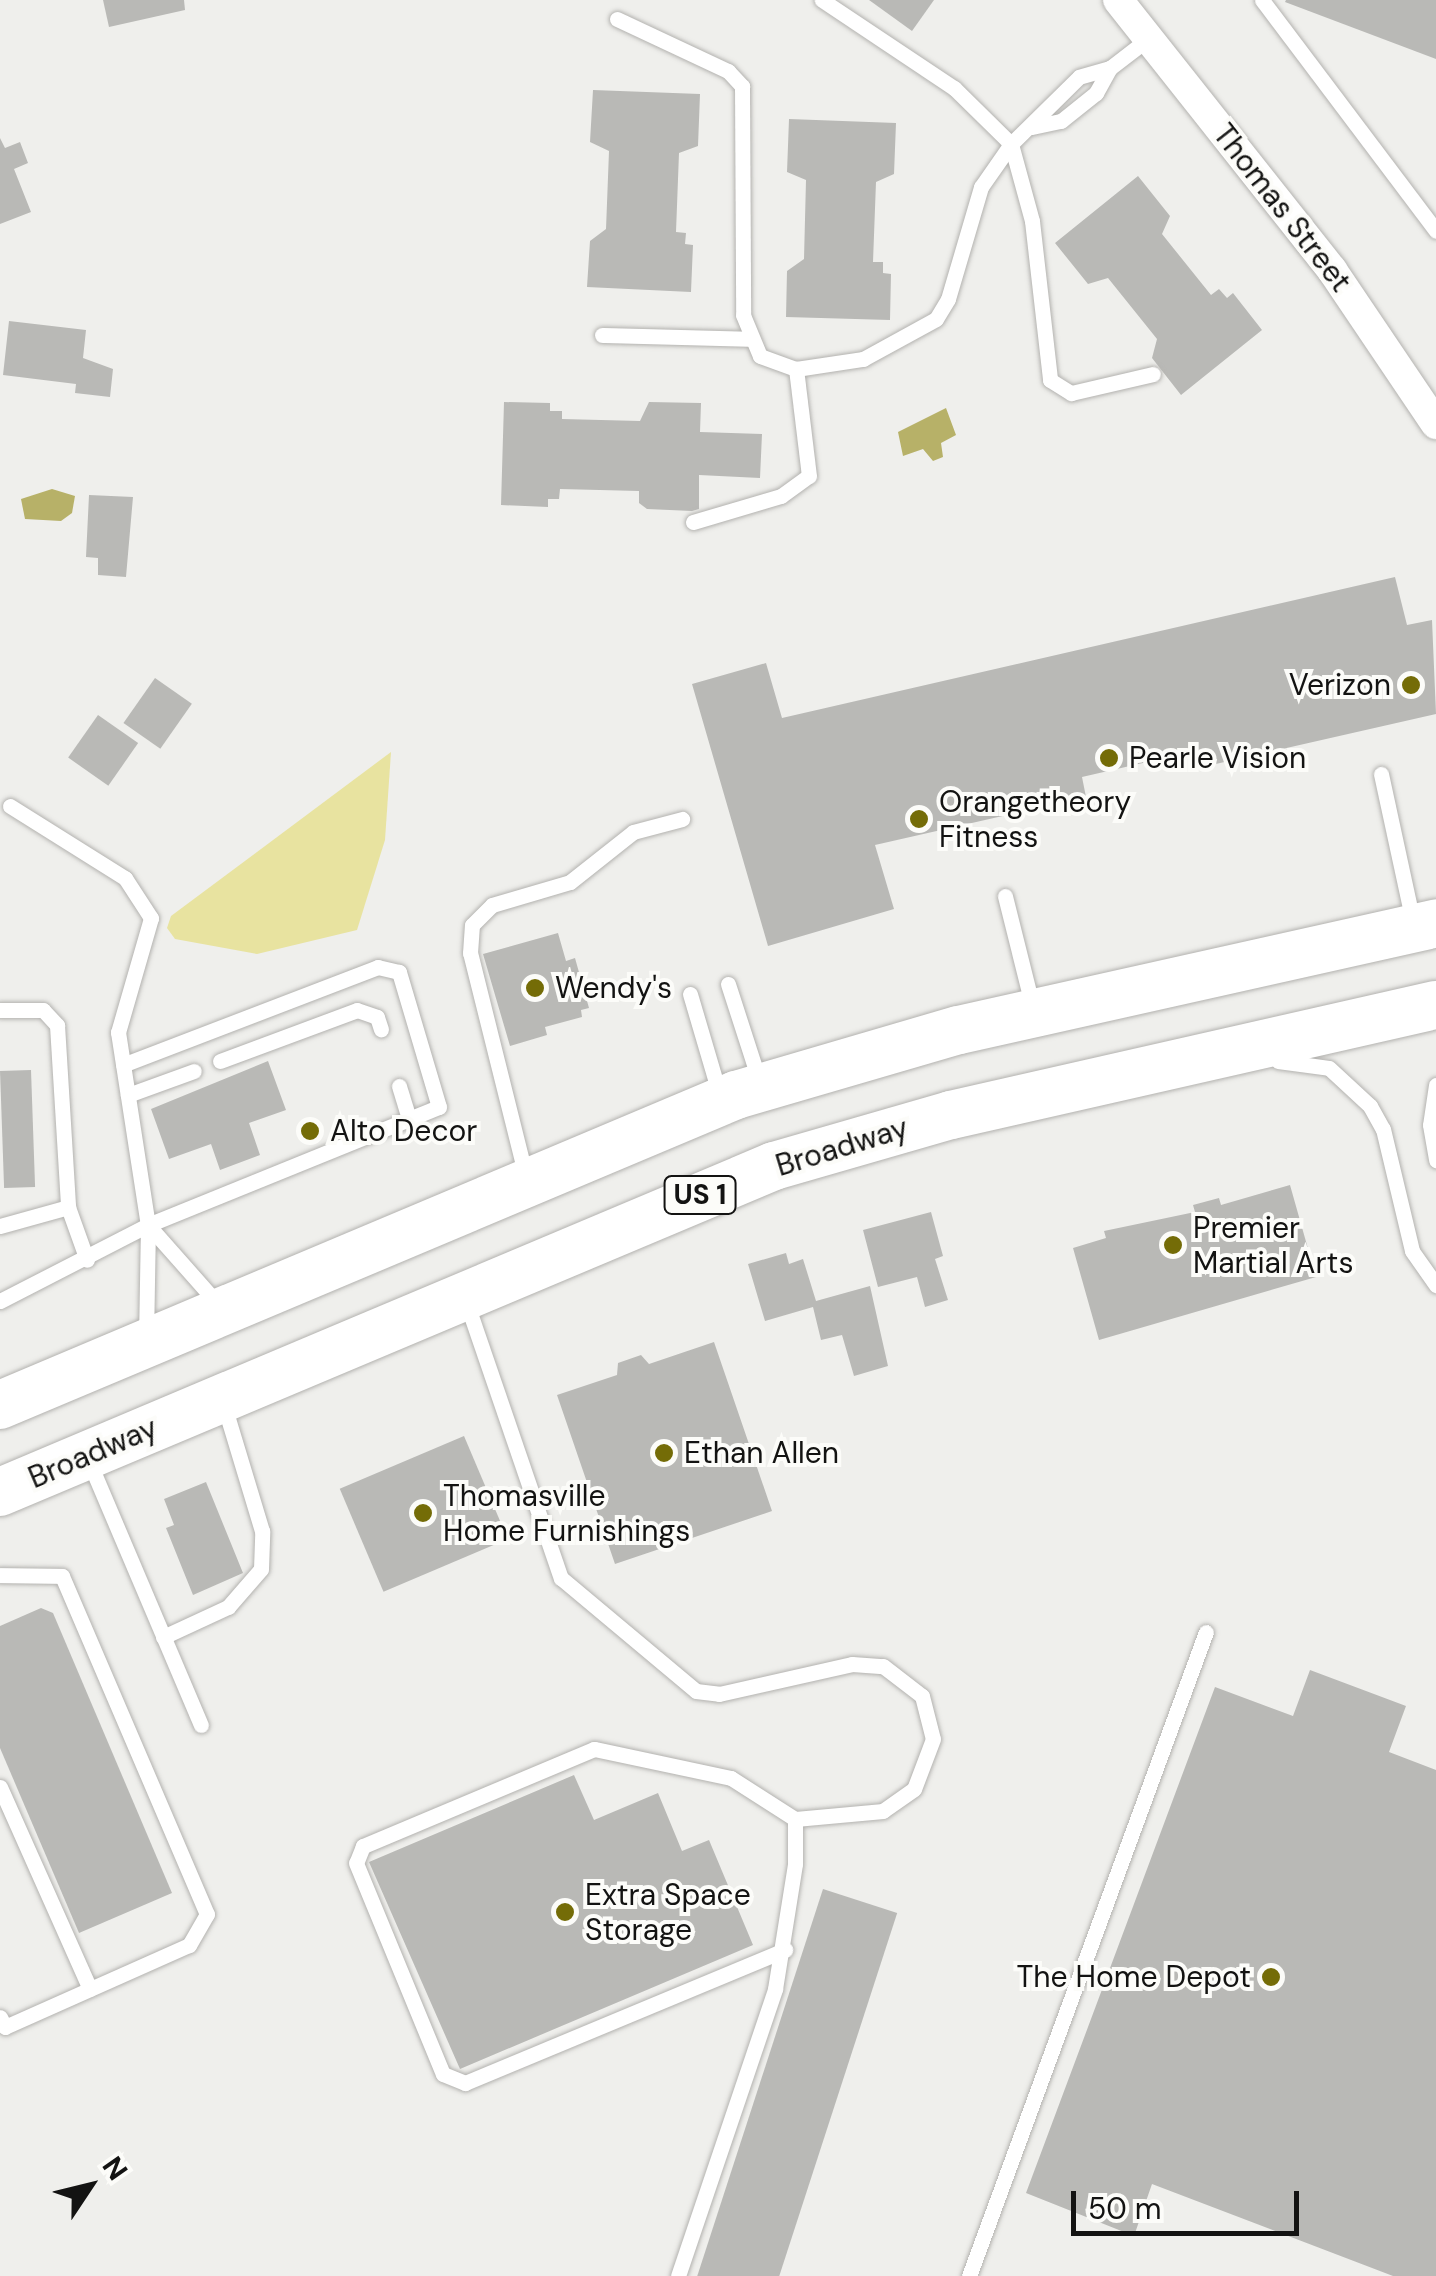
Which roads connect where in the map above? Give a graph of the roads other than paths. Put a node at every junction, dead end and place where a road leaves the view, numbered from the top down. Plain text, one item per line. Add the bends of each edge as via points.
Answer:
1 (822, 0) edge
2 (1118, 0) edge
3 (1262, 0) edge
4 (617, 20) dead end
5 (1149, 38) junction
6 (1110, 68) junction
7 (1032, 127) junction
8 (1011, 144) junction
9 (1436, 231) edge
10 (602, 335) dead end
11 (750, 339) junction
12 (796, 369) junction
13 (1152, 374) dead end
14 (1436, 424) edge
15 (693, 522) dead end
16 (1381, 774) dead end
17 (10, 806) dead end
18 (682, 819) dead end
19 (1005, 896) dead end
20 (1425, 925) edge
21 (728, 984) dead end
22 (690, 994) dead end
23 (1436, 1005) edge
24 (0, 1010) edge
25 (1034, 1012) junction
26 (381, 1029) dead end
27 (220, 1061) dead end
28 (124, 1065) junction
29 (194, 1070) dead end
30 (1134, 1073) junction
31 (1436, 1085) edge
32 (399, 1086) dead end
33 (741, 1094) junction
34 (128, 1095) junction
35 (409, 1118) junction
36 (1436, 1160) edge
37 (527, 1180) junction
38 (68, 1207) junction
39 (148, 1225) junction
40 (0, 1226) edge
41 (87, 1260) junction
42 (1436, 1285) edge
43 (464, 1296) junction
44 (0, 1300) edge
45 (224, 1309) junction
46 (146, 1342) junction
47 (222, 1398) junction
48 (0, 1405) edge
49 (86, 1455) junction
50 (0, 1492) edge
51 (0, 1574) edge
52 (1206, 1632) dead end
53 (163, 1637) junction
54 (201, 1725) dead end
55 (0, 1787) edge
56 (795, 1819) junction
57 (785, 1950) junction
58 (90, 1989) junction
59 (0, 2017) edge
60 (678, 2276) edge
61 (969, 2276) edge

1 - 8 lane via 954,88
2 - 5 street, Thomas Street
3 - 9 lane
4 - 11 lane via 728,71 742,86 743,315
5 - 6 lane
5 - 14 street, Thomas Street via 1332,270
6 - 7 lane via 1079,77 1043,106
6 - 7 lane via 1098,90 1062,121
7 - 8 lane
8 - 12 lane via 981,188 936,319 863,359
8 - 13 lane via 1032,221 1050,380 1071,392
10 - 11 lane
11 - 12 lane via 766,361
12 - 15 lane via 810,476 781,496
16 - 20 lane
17 - 28 lane via 125,878 148,906 149,938 119,1011
18 - 37 lane via 633,832 570,882 492,905 472,925 470,952
19 - 25 lane
20 - 25 highway, US 1
21 - 33 lane
22 - 33 lane
23 - 30 highway, Broadway / US 1
24 - 38 lane via 43,1010 57,1026
25 - 33 highway, US 1
26 - 27 lane via 377,1017 357,1010
28 - 34 lane
28 - 35 lane via 378,967 400,972 439,1107
29 - 34 lane
30 - 42 lane via 1290,1060 1346,1079 1383,1130 1412,1251
30 - 43 highway, Broadway / US 1 via 951,1115 774,1166
31 - 36 lane via 1430,1125
32 - 35 lane
33 - 37 highway, US 1
34 - 39 lane
35 - 39 lane
37 - 45 highway, US 1
38 - 40 lane
38 - 41 lane
39 - 41 lane
39 - 45 lane
39 - 46 lane
41 - 44 lane
43 - 47 highway, Broadway / US 1
43 - 56 lane via 562,1578 696,1692 719,1694 860,1663 897,1672 922,1696 932,1723 931,1752 908,1796 883,1811
45 - 46 highway, US 1
46 - 48 highway, US 1
47 - 49 highway, Broadway / US 1
47 - 53 lane via 262,1532 261,1569 228,1607
49 - 50 highway, Broadway / US 1
49 - 53 lane
51 - 58 lane via 62,1576 207,1914 189,1945
52 - 61 lane
53 - 54 lane
55 - 58 lane
56 - 57 lane
56 - 57 lane via 731,1778 594,1749 366,1845 356,1860 443,2074 455,2084
57 - 60 lane
58 - 59 lane via 5,2028

